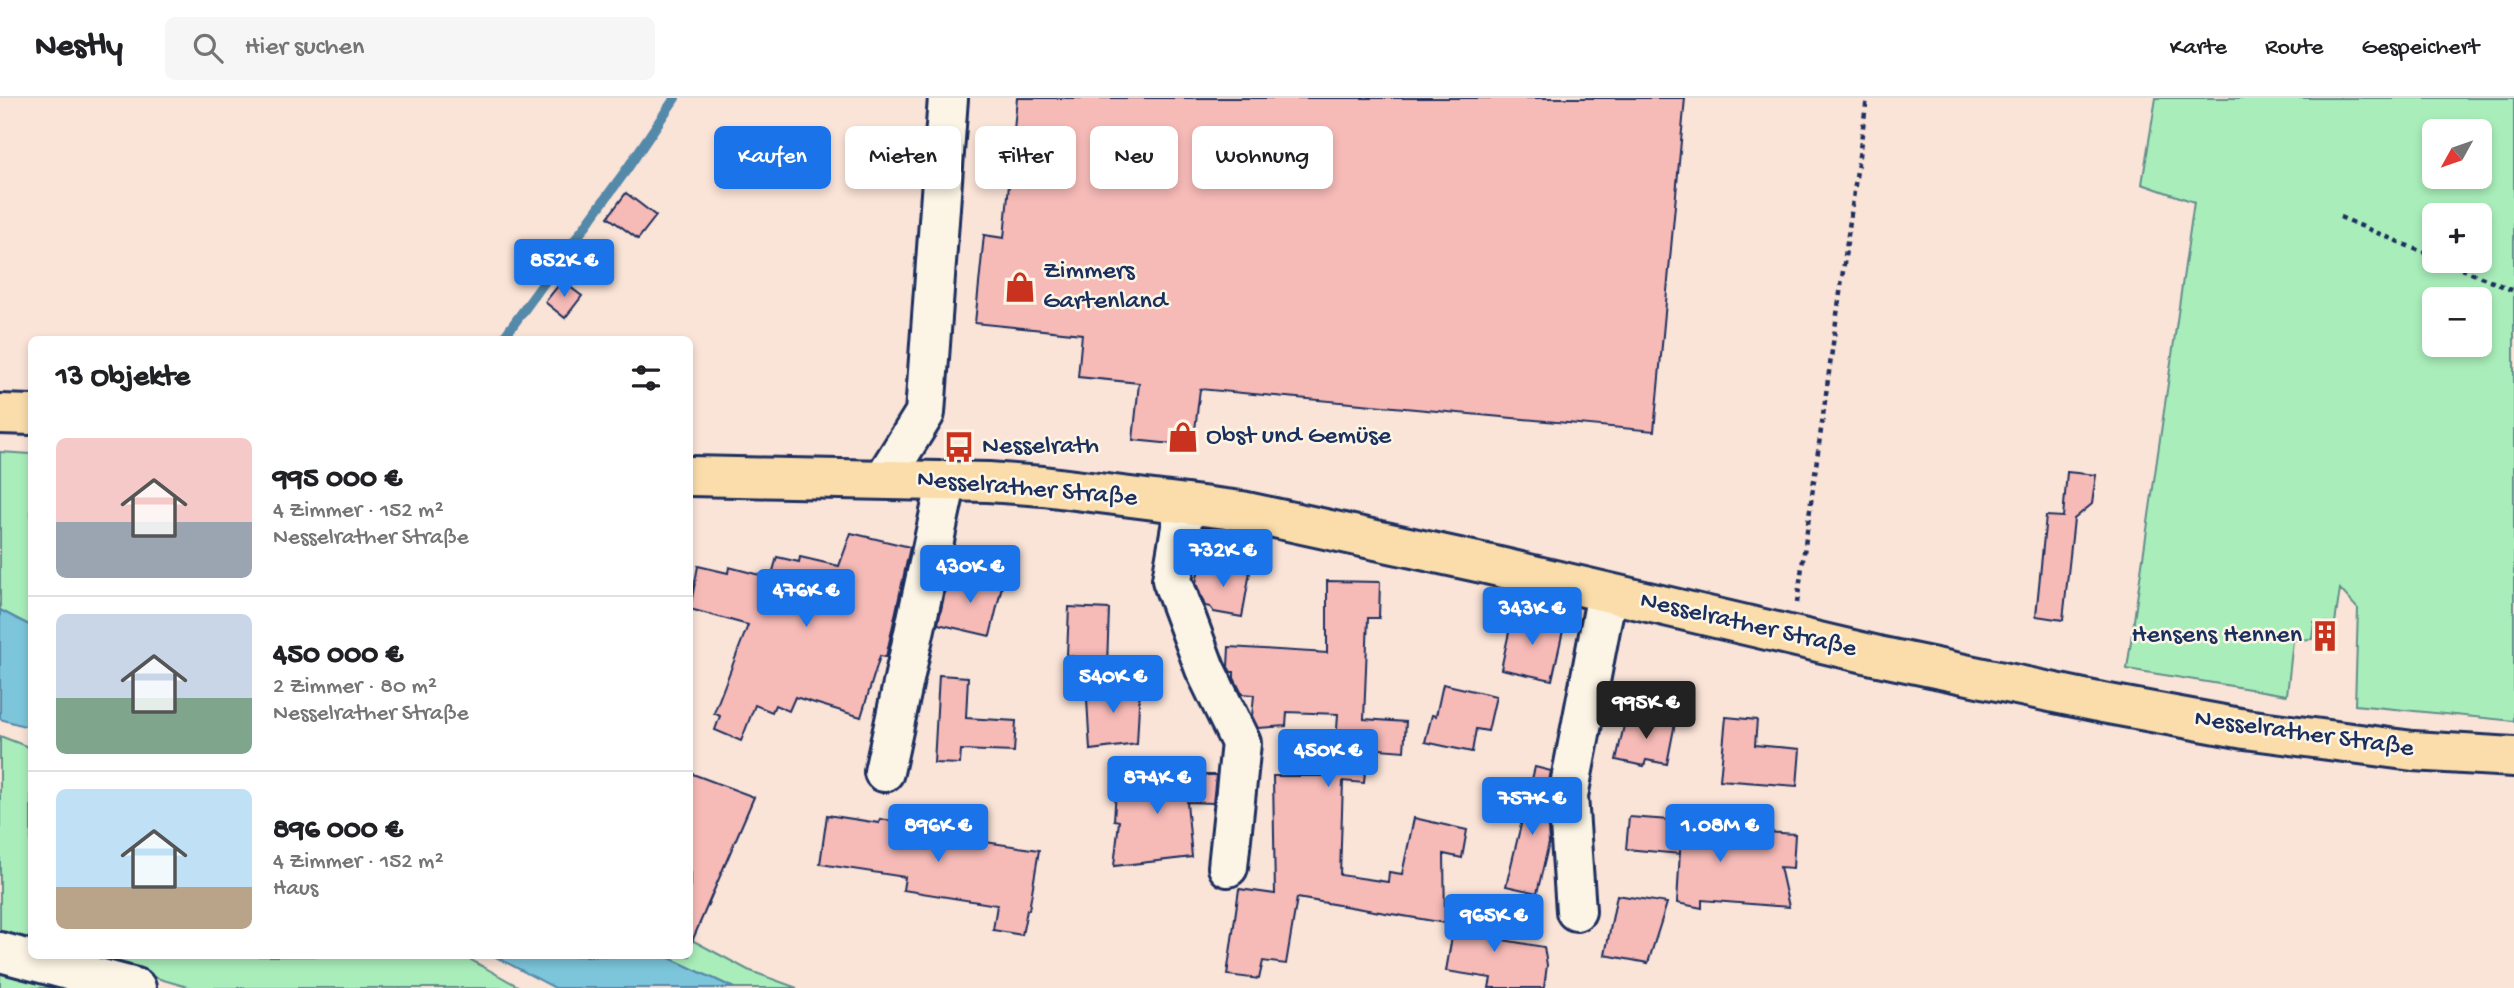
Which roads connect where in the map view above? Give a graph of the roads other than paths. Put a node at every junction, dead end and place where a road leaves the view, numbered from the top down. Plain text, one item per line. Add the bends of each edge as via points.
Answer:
1 (948, 98) edge
2 (0, 414) edge
3 (28, 415) edge
4 (884, 479) junction
5 (947, 480) junction
6 (693, 485) edge
7 (1185, 504) junction
8 (1607, 593) junction
9 (2514, 757) edge
10 (884, 772) dead end
11 (1228, 867) dead end
12 (1576, 911) dead end
13 (0, 952) edge
14 (136, 988) edge

1 - 4 street via 925,413
2 - 3 main road
4 - 5 main road, Nesselrather Straße
4 - 6 main road, Nesselrather Straße
5 - 7 main road, Nesselrather Straße via 1043,486
5 - 10 street
7 - 8 main road, Nesselrather Straße via 1269,517
7 - 11 street via 1172,580 1205,669 1241,743
8 - 9 main road, Nesselrather Straße via 1878,656 2245,729 2413,751
8 - 12 street via 1569,796
13 - 14 street

